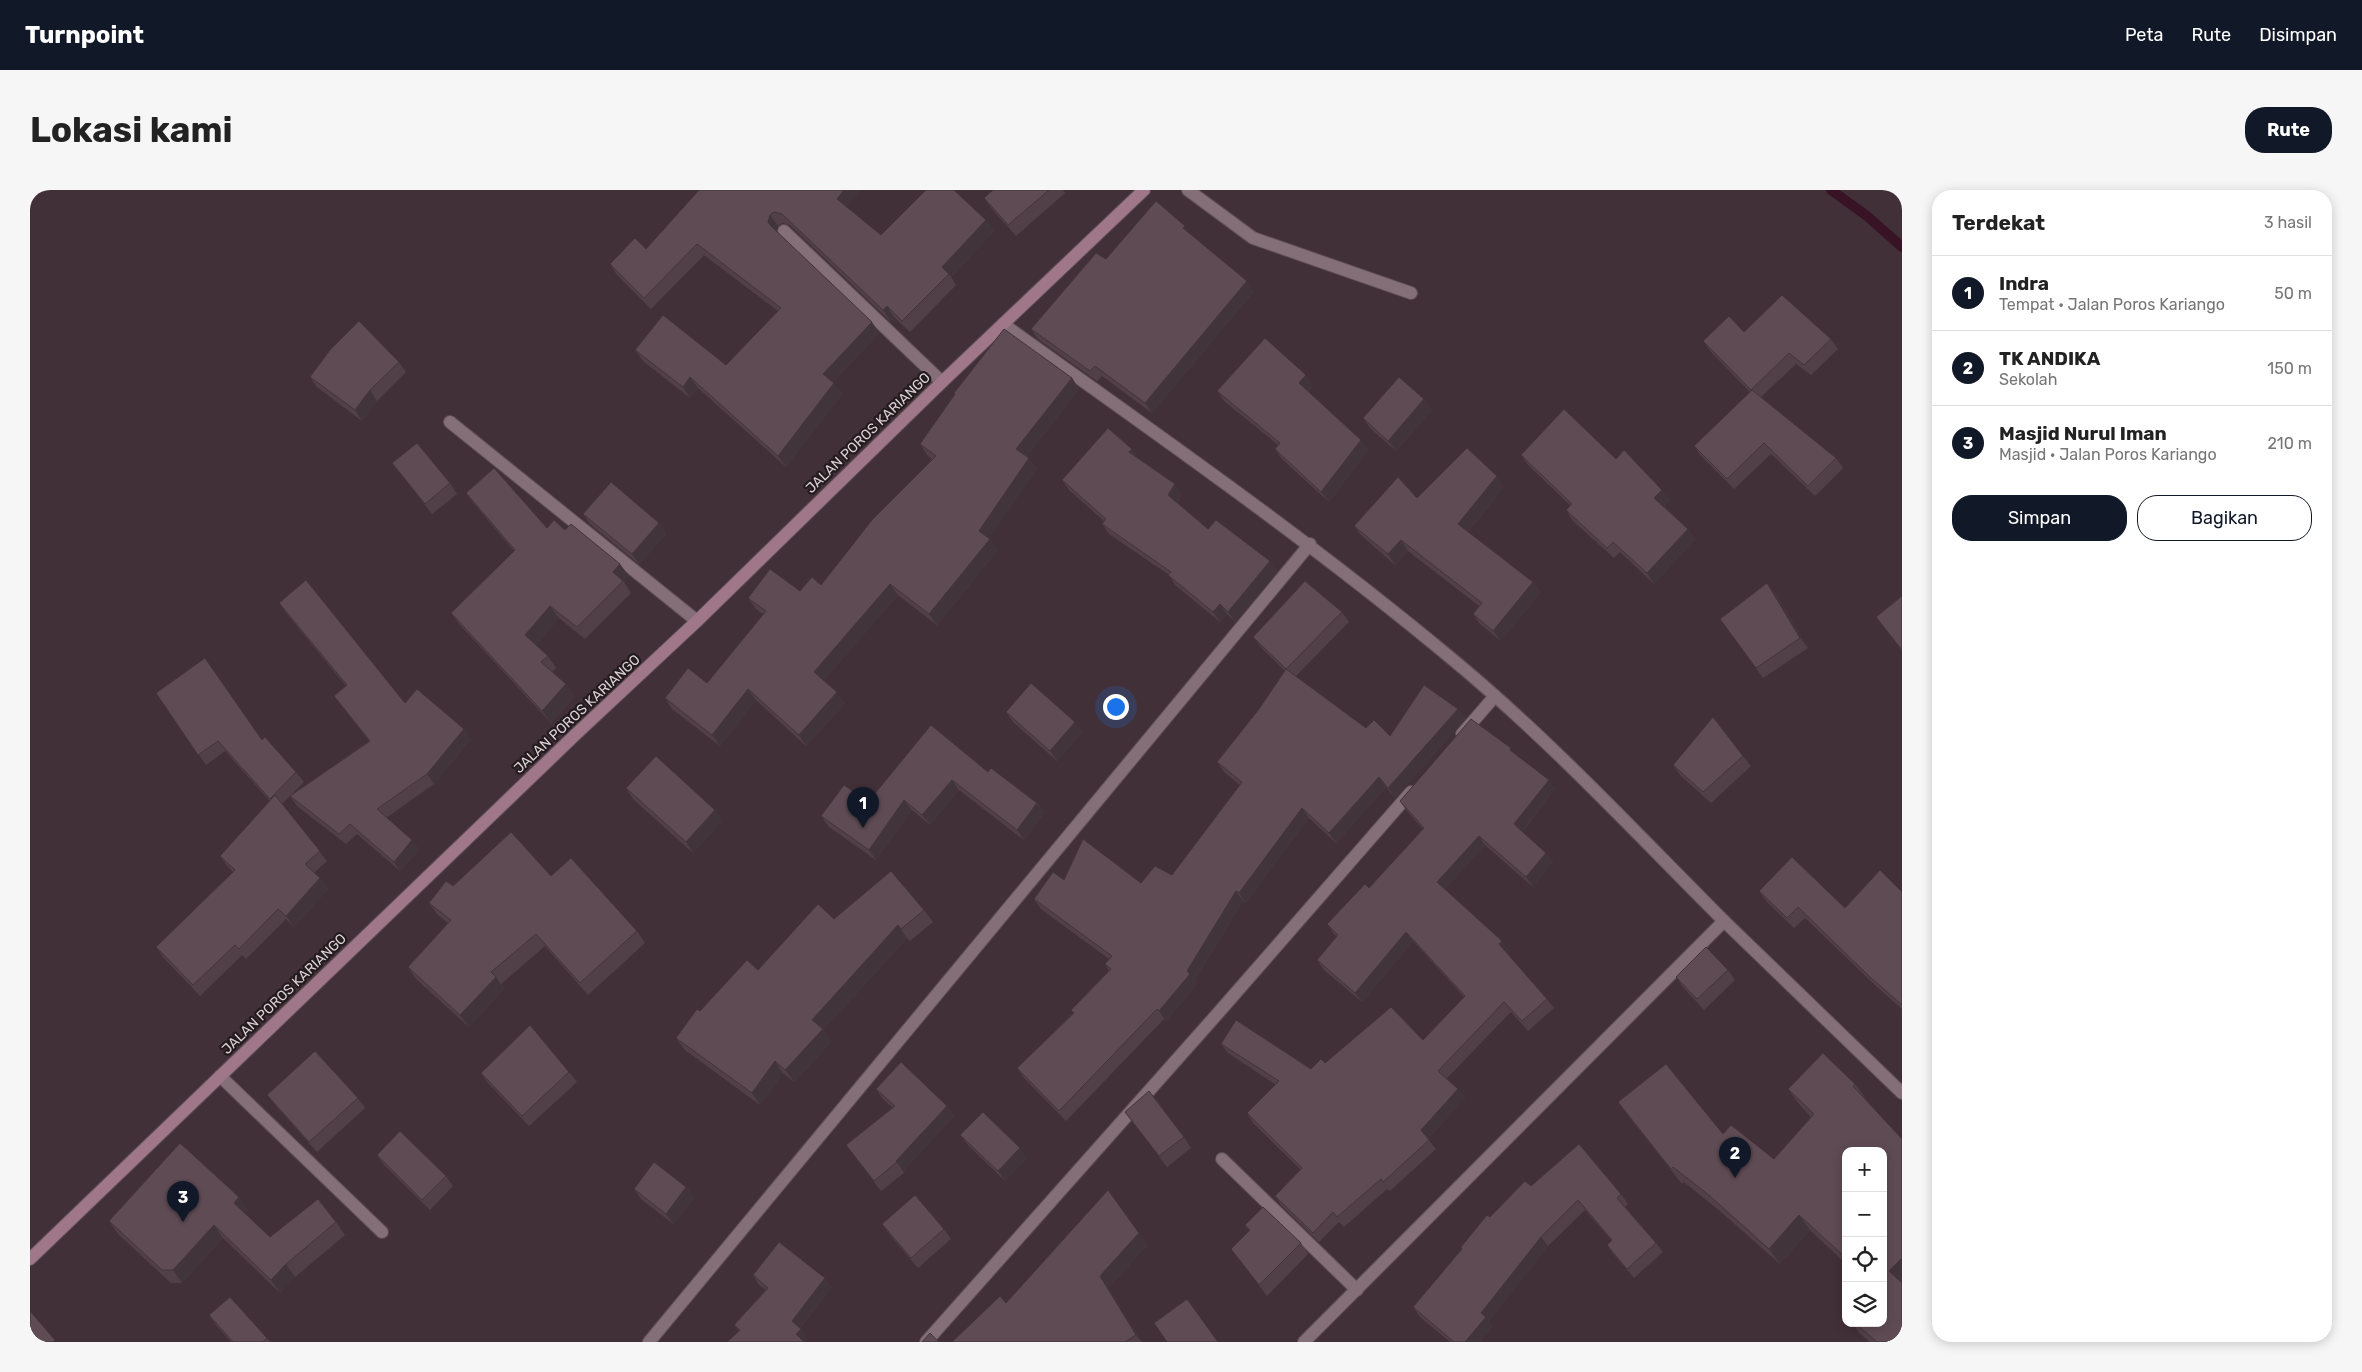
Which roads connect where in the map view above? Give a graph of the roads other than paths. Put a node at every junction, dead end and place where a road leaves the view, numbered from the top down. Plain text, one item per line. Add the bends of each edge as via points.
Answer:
1 (1144, 190) edge
2 (1188, 190) edge
3 (784, 231) edge
4 (1411, 293) dead end
5 (1003, 324) junction
6 (942, 382) junction
7 (450, 422) dead end
8 (1310, 544) junction
9 (697, 622) junction
10 (1495, 696) junction
11 (1450, 747) edge
12 (1418, 784) edge
13 (1724, 920) junction
14 (220, 1076) junction
15 (1902, 1093) edge
16 (1222, 1159) dead end
17 (382, 1232) dead end
18 (30, 1259) edge
19 (1357, 1290) junction
20 (649, 1342) edge
21 (926, 1342) edge
22 (1304, 1342) edge

1 - 5 main road, JALAN POROS KARIANGO
2 - 4 street via 1253,238
3 - 6 street
5 - 6 main road, JALAN POROS KARIANGO
5 - 8 street
6 - 9 main road, JALAN POROS KARIANGO
7 - 9 street
8 - 10 street
8 - 20 street
9 - 14 main road, JALAN POROS KARIANGO via 574,735
10 - 11 street
10 - 13 street
12 - 21 street
13 - 15 street
13 - 19 street
14 - 17 street
14 - 18 main road, JALAN POROS KARIANGO
16 - 19 street
19 - 22 street

